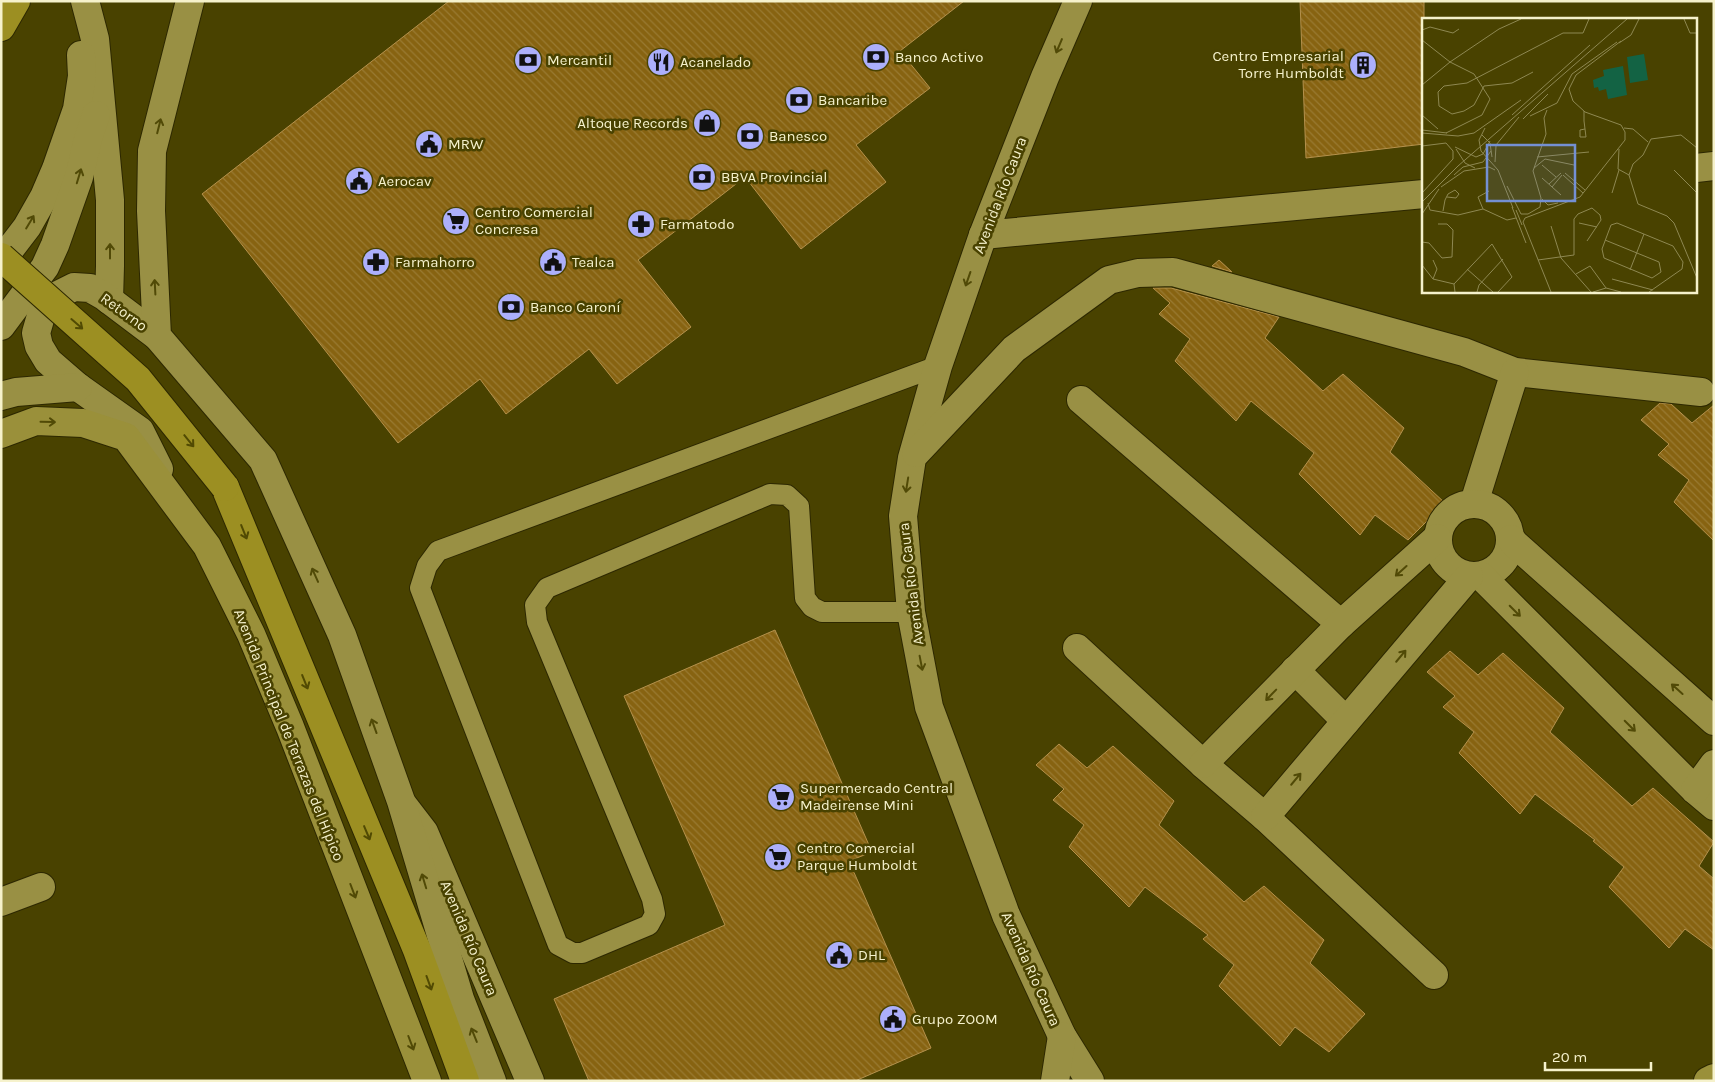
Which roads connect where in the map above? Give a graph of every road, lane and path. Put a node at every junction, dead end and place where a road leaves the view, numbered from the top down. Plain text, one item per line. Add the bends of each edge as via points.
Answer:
1 (16, 1) edge
2 (84, 1) edge
3 (190, 1) edge
4 (1078, 1) edge
5 (1, 27) edge
6 (100, 105) junction
7 (1714, 166) edge
8 (1698, 168) edge
9 (1422, 194) edge
10 (983, 235) junction
11 (1, 257) edge
12 (1, 261) edge
13 (109, 300) junction
14 (1, 326) edge
15 (157, 336) junction
16 (938, 366) junction
17 (1515, 372) junction
18 (78, 387) junction
19 (1701, 392) dead end
20 (1, 396) edge
21 (1081, 400) dead end
22 (1, 434) edge
23 (912, 458) junction
24 (173, 498) junction
25 (1474, 503) junction
26 (1437, 538) junction
27 (1511, 539) junction
28 (1475, 576) junction
29 (911, 612) junction
30 (1341, 624) junction
31 (1077, 648) dead end
32 (1295, 670) junction
33 (1346, 721) junction
34 (1714, 721) edge
35 (1204, 764) junction
36 (1714, 764) edge
37 (1704, 798) edge
38 (401, 801) junction
39 (1265, 817) junction
40 (41, 887) dead end
41 (1, 902) edge
42 (1434, 975) dead end
43 (1062, 1036) junction
44 (1714, 1078) edge
45 (427, 1081) edge
46 (465, 1081) edge
47 (492, 1081) edge
48 (530, 1081) edge
49 (1055, 1081) edge
50 (1090, 1081) edge
51 (1708, 1081) edge

1 - 5 highway
2 - 6 street via 95,39
12 -> 2 street via 27,227 44,197 77,109 82,76
15 -> 3 street via 151,211 152,151
4 -> 10 street, Avenida Río Caura
13 -> 6 street via 110,200
14 -> 6 street via 45,267 55,245
7 - 8 street
9 - 10 street
10 -> 16 street, Avenida Río Caura
11 -> 46 highway, bridge via 138,379 226,487 417,950
13 - 15 street, Retorno
13 - 18 street, Retorno via 90,288 74,288 58,295 43,309 36,333 39,346 48,361
38 -> 15 street via 342,635 263,460
16 - 23 street, Avenida Río Caura
16 - 29 lane via 438,551 427,566 420,588 558,945 574,953 582,953 649,925 655,914 652,899 537,622 536,605 547,588 770,494 787,495 799,506 805,598 812,607 822,612
17 - 19 street
17 - 23 street via 1464,352 1173,272 1138,273 1110,280 1014,349
17 - 25 street
18 - 20 street
18 - 24 street, Avenida Principal de Terrazas del Hípico via 140,431
21 - 30 street
22 -> 24 main road via 36,421 83,422 126,437
23 -> 29 street, Avenida Río Caura via 903,516
24 -> 45 main road, Avenida Principal de Terrazas del Hípico via 207,546 251,634
25 - 26 street via 1456,508 1443,521
25 - 27 street via 1492,508 1505,521
26 - 28 street via 1440,556 1452,570
26 -> 30 street
27 - 28 street via 1508,556 1497,569
34 -> 27 street
33 -> 28 street
28 -> 37 street
29 -> 43 street, Avenida Río Caura via 929,707 1006,915
30 - 32 street
31 - 35 street
32 - 33 street
32 -> 35 street
39 -> 33 street
35 - 39 street
36 - 37 street
47 -> 38 street via 460,1000
38 - 48 street, Avenida Río Caura via 424,832
39 - 42 street
40 - 41 street
43 - 49 street, Avenida Río Caura
43 - 50 street
44 - 51 main road

